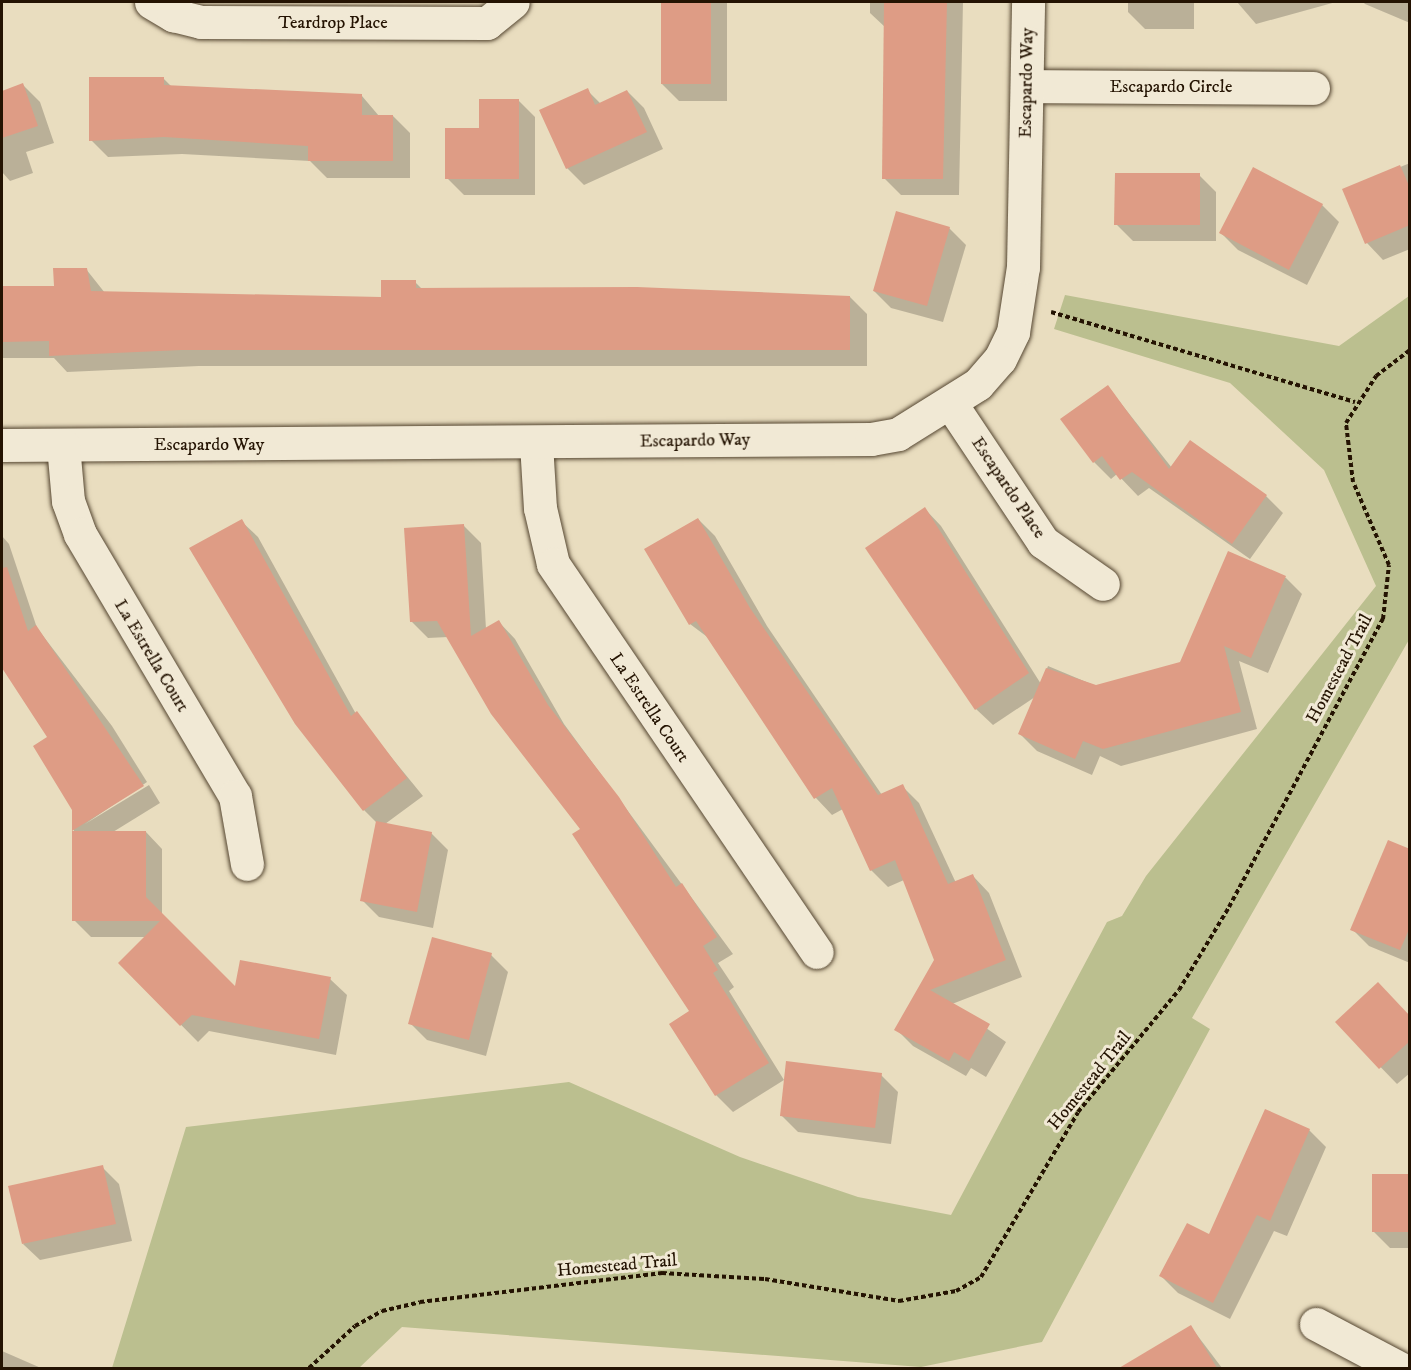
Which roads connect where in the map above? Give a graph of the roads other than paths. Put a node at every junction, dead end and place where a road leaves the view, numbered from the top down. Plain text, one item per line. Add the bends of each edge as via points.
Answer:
1 (151, 2) edge
2 (513, 2) edge
3 (1028, 2) edge
4 (1028, 86) junction
5 (1313, 88) dead end
6 (951, 404) junction
7 (536, 443) junction
8 (63, 445) junction
9 (2, 446) edge
10 (1103, 584) dead end
11 (247, 864) dead end
12 (817, 952) dead end
13 (1316, 1324) dead end
14 (1399, 1368) edge

1 - 2 street, Teardrop Place via 173,15 201,22 476,23 487,23
3 - 4 street, Escapardo Way
4 - 5 street, Escapardo Circle
4 - 6 street, Escapardo Way via 1021,304 1000,359
6 - 7 street, Escapardo Way via 916,426 871,439
6 - 10 street, Escapardo Place via 1043,542
7 - 8 street, Escapardo Way
7 - 12 street, La Estrella Court via 540,508 553,564
8 - 9 street, Escapardo Way
8 - 11 street, La Estrella Court via 68,501 80,534 235,796
13 - 14 street

